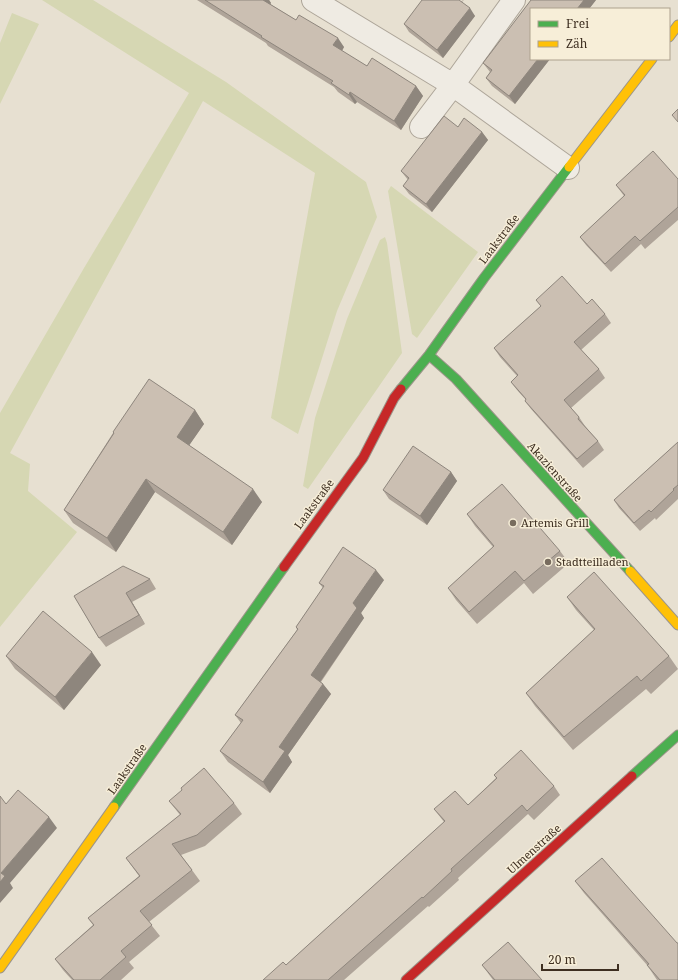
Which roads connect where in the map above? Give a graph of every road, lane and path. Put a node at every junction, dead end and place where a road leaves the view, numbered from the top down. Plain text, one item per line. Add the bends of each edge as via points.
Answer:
1 (313, 0) edge
2 (514, 0) edge
3 (678, 25) edge
4 (670, 36) edge
5 (651, 60) edge
6 (453, 85) junction
7 (421, 127) dead end
8 (568, 168) junction
9 (429, 354) junction
10 (678, 625) edge
11 (678, 735) edge
12 (0, 968) edge
13 (406, 980) edge

1 - 6 street
2 - 6 street
3 - 4 street
5 - 8 street, Laakstraße
6 - 7 street
6 - 8 street
8 - 9 street, Laakstraße
9 - 10 street, Akazienstraße via 456,379
9 - 12 street, Laakstraße via 394,398 363,458
11 - 13 street, Ulmenstraße

